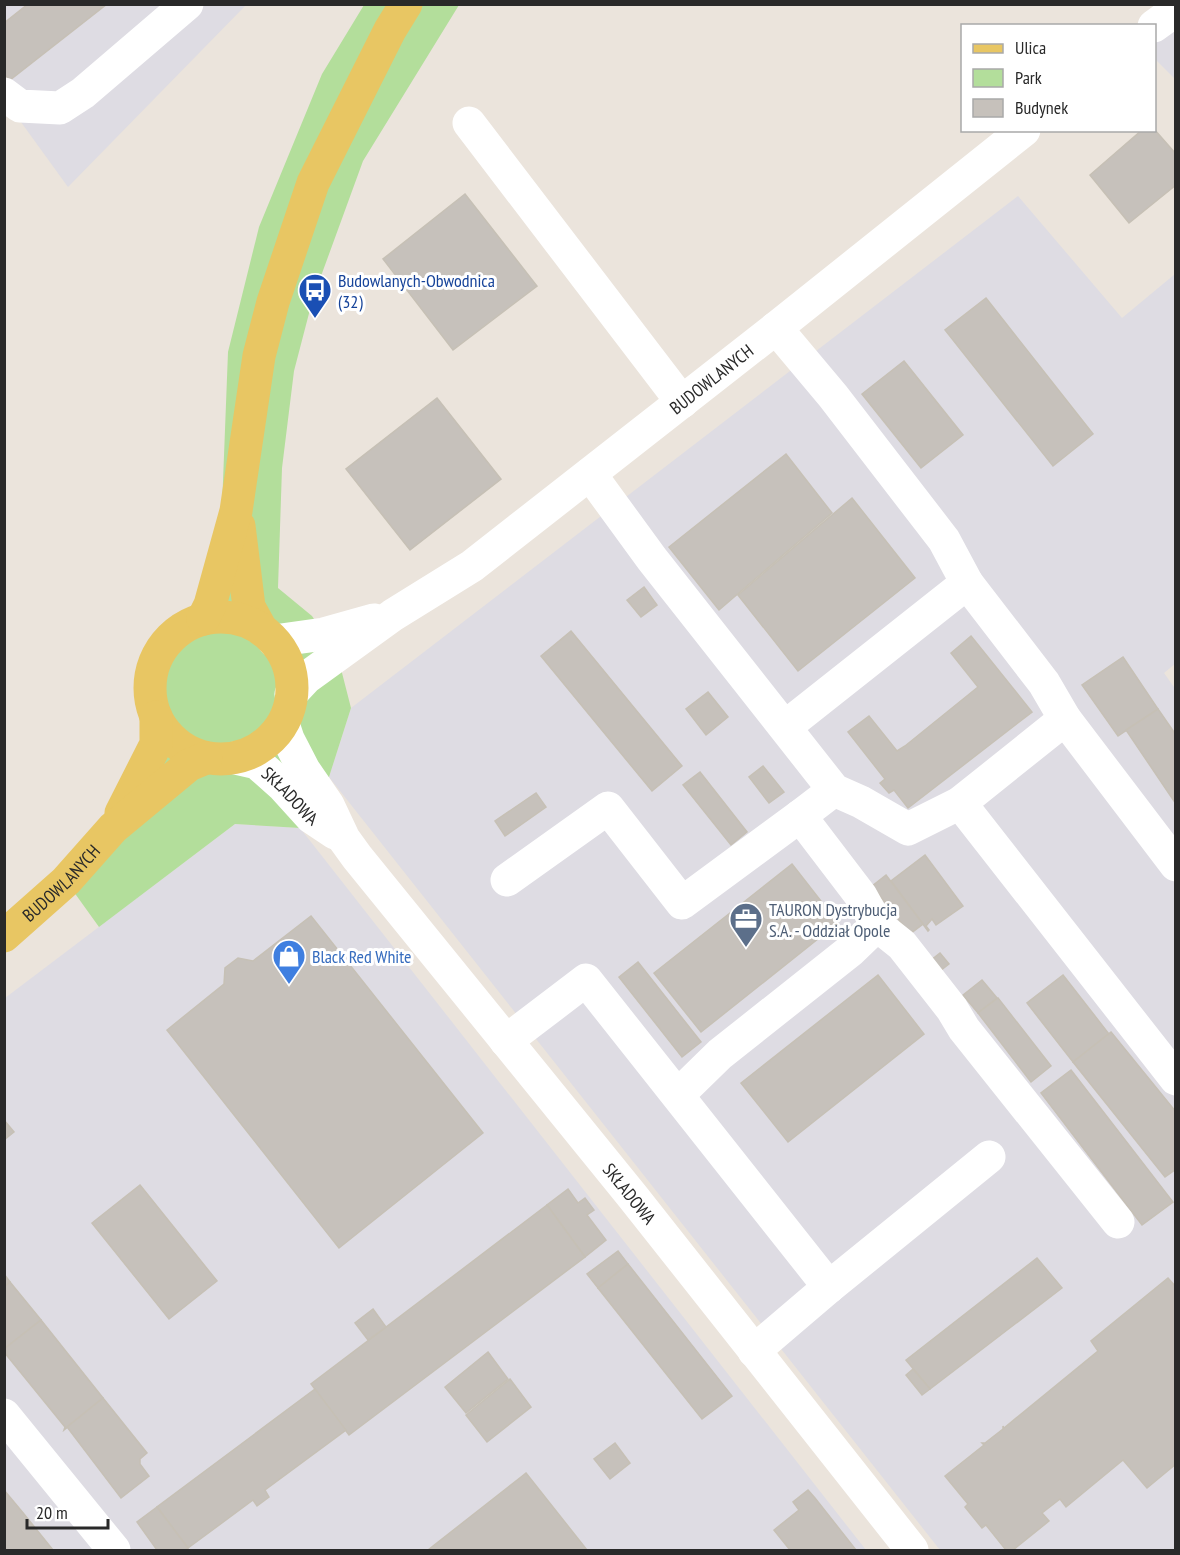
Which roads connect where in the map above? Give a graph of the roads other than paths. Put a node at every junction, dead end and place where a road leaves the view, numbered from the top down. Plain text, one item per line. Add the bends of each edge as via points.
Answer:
1 (187, 4) edge
2 (406, 4) edge
3 (1176, 9) edge
4 (1156, 25) edge
5 (4, 94) edge
6 (469, 123) dead end
7 (1021, 132) edge
8 (776, 328) junction
9 (682, 402) junction
10 (590, 474) junction
11 (237, 511) junction
12 (968, 583) junction
13 (393, 615) junction
14 (203, 619) junction
15 (268, 635) junction
16 (287, 709) junction
17 (156, 717) junction
18 (1065, 719) junction
19 (785, 727) junction
20 (220, 758) junction
21 (834, 790) junction
22 (960, 803) junction
23 (800, 816) junction
24 (113, 828) junction
25 (344, 839) junction
26 (1176, 865) edge
27 (507, 880) dead end
28 (877, 925) junction
29 (4, 936) edge
30 (506, 1041) junction
31 (1176, 1079) edge
32 (678, 1095) junction
33 (989, 1157) dead end
34 (1118, 1222) dead end
35 (829, 1287) junction
36 (754, 1351) junction
37 (4, 1415) edge
38 (114, 1551) edge
39 (912, 1551) edge

1 - 5 street via 84,93 60,108 20,106
2 - 11 main road via 313,183 276,291 259,356
3 - 4 street
6 - 9 street
7 - 8 street, BUDOWLANYCH
8 - 9 street, BUDOWLANYCH
8 - 12 street via 944,540
9 - 10 street, BUDOWLANYCH
10 - 13 street, BUDOWLANYCH via 472,566
10 - 19 street
11 - 14 main road
11 - 15 main road via 249,607
12 - 18 street via 1044,683
12 - 19 street
13 - 15 street, BUDOWLANYCH via 324,634
13 - 16 street, BUDOWLANYCH via 306,678
14 - 15 main road via 224,617 244,621
14 - 17 main road via 184,627 157,657 150,697
15 - 16 main road via 285,656 292,678
16 - 20 main road via 268,742 252,753
16 - 25 street, SKŁADOWA via 288,739
17 - 20 main road via 167,735 182,748
17 - 24 main road, BUDOWLANYCH via 156,744
18 - 22 street
18 - 26 street
19 - 21 street
20 - 24 main road, BUDOWLANYCH via 189,765
20 - 25 street, SKŁADOWA via 257,763 311,817
21 - 22 street via 908,830
21 - 23 street
22 - 31 street
23 - 27 street via 682,903 608,808
23 - 28 street via 861,896
24 - 29 main road, BUDOWLANYCH via 66,881
25 - 30 street, SKŁADOWA
28 - 32 street via 720,1054
28 - 34 street via 902,945
30 - 32 street via 586,980
30 - 36 street, SKŁADOWA
32 - 35 street
33 - 35 street
35 - 36 street
36 - 39 street, SKŁADOWA
37 - 38 street

